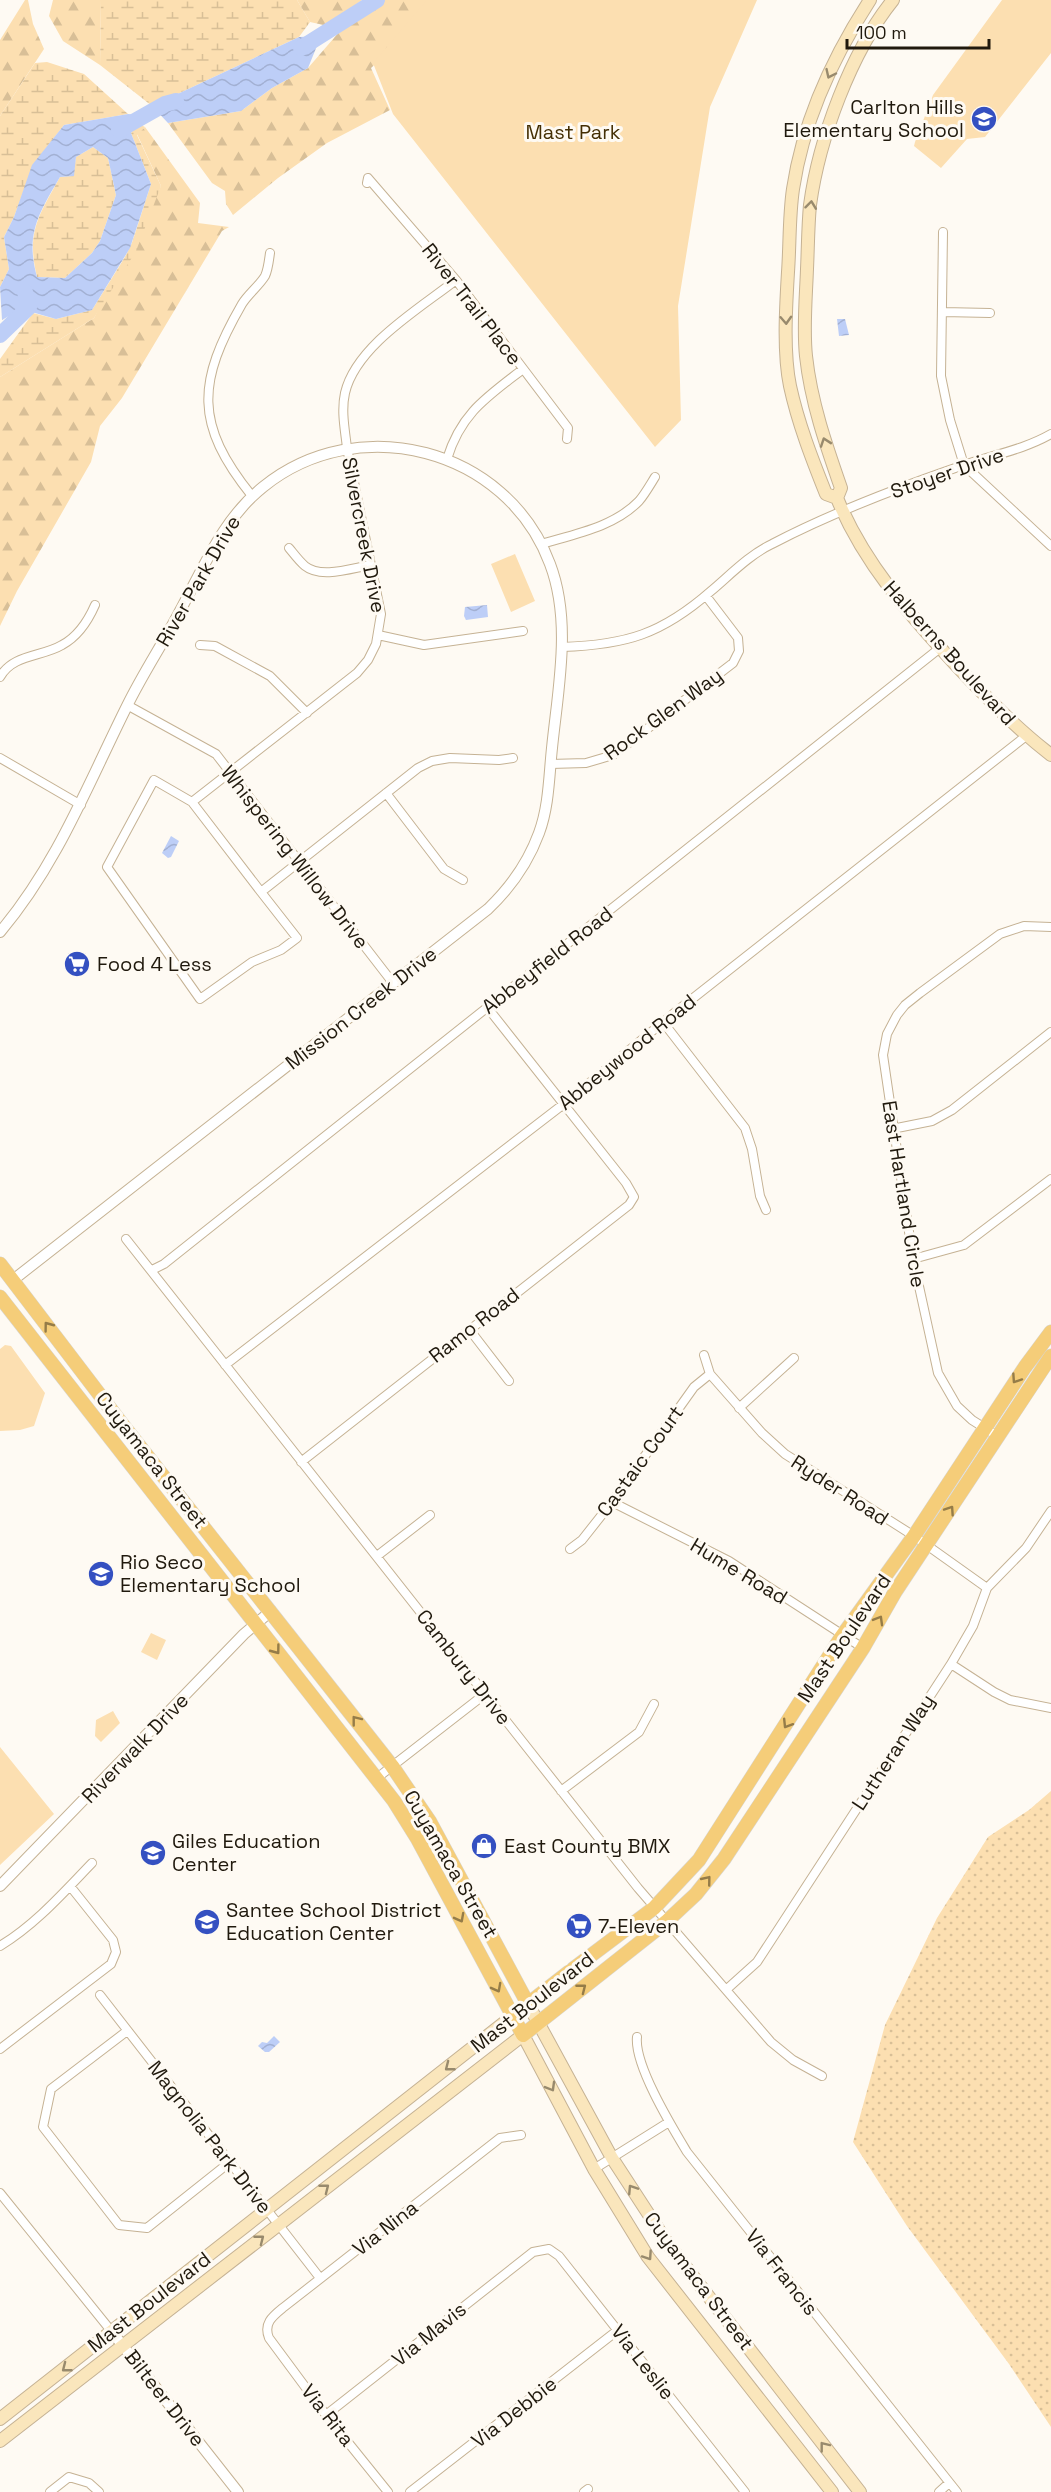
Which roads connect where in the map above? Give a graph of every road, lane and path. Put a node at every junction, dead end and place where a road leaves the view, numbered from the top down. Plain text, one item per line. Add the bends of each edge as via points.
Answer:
1 (870, 0) edge
2 (893, 0) edge
3 (367, 183) dead end
4 (943, 232) dead end
5 (270, 253) dead end
6 (456, 280) junction
7 (943, 312) junction
8 (990, 314) dead end
9 (523, 369) junction
10 (1051, 434) edge
11 (567, 439) dead end
12 (347, 448) junction
13 (447, 459) junction
14 (964, 465) junction
15 (655, 477) dead end
16 (252, 496) junction
17 (837, 498) junction
18 (842, 510) junction
19 (542, 544) junction
20 (1051, 546) edge
21 (289, 548) dead end
22 (371, 565) junction
23 (706, 596) junction
24 (95, 605) dead end
25 (523, 631) dead end
26 (378, 635) junction
27 (200, 645) dead end
28 (562, 647) junction
29 (940, 648) junction
30 (0, 677) edge
31 (127, 705) junction
32 (307, 713) junction
33 (1026, 736) junction
34 (1051, 755) edge
35 (0, 758) edge
36 (513, 758) dead end
37 (550, 764) junction
38 (232, 773) junction
39 (387, 793) junction
40 (192, 802) junction
41 (81, 805) junction
42 (299, 862) junction
43 (463, 880) dead end
44 (261, 892) junction
45 (1051, 927) edge
46 (0, 932) edge
47 (393, 983) junction
48 (487, 1008) junction
49 (663, 1022) junction
50 (1051, 1032) edge
51 (565, 1103) junction
52 (892, 1129) junction
53 (1051, 1179) edge
54 (766, 1210) dead end
55 (126, 1239) dead end
56 (913, 1259) junction
57 (0, 1264) edge
58 (152, 1270) junction
59 (13, 1280) junction
60 (0, 1297) edge
61 (469, 1329) junction
62 (1051, 1332) edge
63 (704, 1355) dead end
64 (1051, 1356) edge
65 (794, 1358) dead end
66 (225, 1365) junction
67 (710, 1374) junction
68 (509, 1381) dead end
69 (92, 1384) junction
70 (76, 1395) junction
71 (739, 1408) junction
72 (985, 1427) junction
73 (999, 1437) junction
74 (301, 1462) junction
75 (612, 1502) junction
76 (1051, 1511) edge
77 (430, 1515) dead end
78 (914, 1536) junction
79 (926, 1545) junction
80 (570, 1549) dead end
81 (376, 1556) junction
82 (987, 1588) junction
83 (271, 1611) junction
84 (256, 1623) junction
85 (842, 1636) junction
86 (863, 1648) junction
87 (951, 1664) junction
88 (485, 1694) junction
89 (654, 1704) dead end
90 (1051, 1708) edge
91 (392, 1766) junction
92 (377, 1778) junction
93 (561, 1791) junction
94 (92, 1863) dead end
95 (0, 1886) edge
96 (70, 1886) junction
97 (654, 1908) junction
98 (666, 1922) junction
99 (0, 1946) edge
100 (727, 1989) junction
101 (100, 1995) dead end
102 (528, 2004) junction
103 (512, 2018) junction
104 (538, 2023) junction
105 (127, 2031) junction
106 (523, 2035) junction
107 (637, 2037) dead end
108 (0, 2049) edge
109 (822, 2076) dead end
110 (669, 2122) junction
111 (520, 2134) dead end
112 (612, 2158) junction
113 (230, 2162) junction
114 (594, 2169) junction
115 (0, 2193) edge
116 (268, 2210) junction
117 (279, 2224) junction
118 (532, 2252) joint
119 (320, 2278) junction
120 (618, 2330) junction
121 (112, 2332) junction
122 (269, 2338) joint
123 (123, 2345) junction
124 (326, 2415) junction
125 (0, 2419) edge
126 (0, 2441) edge
127 (949, 2483) junction
128 (97, 2490) edge
129 (50, 2492) edge
130 (238, 2492) edge
131 (388, 2492) edge
132 (410, 2492) edge
133 (745, 2492) edge
134 (832, 2492) edge
135 (860, 2492) edge
136 (939, 2492) edge
137 (957, 2492) edge

1 -> 17 main road via 845,41 813,111 793,189 790,225 785,312 790,385 826,494
17 -> 2 main road via 841,488 818,421 806,355 810,205 821,155 848,74 877,19
3 - 6 street, River Trail Place via 368,178
4 - 7 street
5 - 16 street via 266,274 243,303 217,355 207,397 218,446
6 - 9 street, River Trail Place
6 - 12 street, Silvercreek Drive via 373,345 360,360 344,402
7 - 8 street
7 - 14 street via 941,376
9 - 11 street, River Trail Place via 568,428
9 - 13 street via 477,404 455,438
10 - 14 street, Stoyer Drive via 1031,445
12 - 13 street, River Park Drive via 405,447
12 - 16 street, River Park Drive via 301,463
12 - 22 street, Silvercreek Drive
13 - 19 street, River Park Drive via 499,491
14 - 18 street, Stoyer Drive
14 - 20 street
15 - 19 street via 640,500 612,520
16 - 31 street, River Park Drive via 216,542
17 - 18 main road, Halberns Boulevard
18 - 23 street, Stoyer Drive via 770,545
18 - 29 main road, Halberns Boulevard via 889,588
19 - 28 street, River Park Drive via 554,575
21 - 22 street via 314,571
22 - 26 street, Silvercreek Drive via 380,603
23 - 28 street, Stoyer Drive via 638,637 599,646
23 - 37 street, Rock Glen Way via 738,638 733,663 613,755 586,764
24 - 30 street via 81,630 62,645 21,659
25 - 26 street via 424,645
26 - 32 street, Silvercreek Drive via 368,660 357,673
27 - 32 street via 215,646 270,676
28 - 37 street, Mission Creek Drive
29 - 33 main road, Halberns Boulevard
29 - 48 street, Abbeyfield Road
31 - 38 street, Whispering Willow Drive via 216,754
31 - 41 street, River Park Drive
32 - 38 street, Silvercreek Drive
33 - 34 main road, Halberns Boulevard
33 - 49 street, Abbeywood Road
35 - 41 street
36 - 39 street via 432,761
37 - 47 street, Mission Creek Drive via 545,815 518,875 488,909
38 - 40 street, Silvercreek Drive
38 - 42 street, Whispering Willow Drive
39 - 42 street
39 - 43 street via 444,868
40 - 44 street
40 - 44 street via 154,780 107,867 200,999 252,962 281,950 297,938
41 - 46 street, River Park Drive via 36,884
42 - 44 street
42 - 47 street, Whispering Willow Drive
45 - 52 street, East Hartland Circle via 1013,928 1000,934 905,1005 887,1034 883,1055
47 - 59 street, Mission Creek Drive
48 - 51 street
48 - 58 street, Abbeyfield Road
49 - 51 street, Abbeywood Road
49 - 54 street via 745,1128
50 - 52 street via 952,1110 932,1121
51 - 61 street, Ramo Road via 634,1197
51 - 66 street, Abbeywood Road
52 - 56 street, East Hartland Circle
53 - 56 street via 964,1245
55 - 58 street, Cambury Drive
56 - 72 street, East Hartland Circle via 938,1373 957,1406
57 - 59 main road, Cuyamaca Street
58 - 66 street, Cambury Drive
69 -> 59 main road, Cuyamaca Street
60 - 70 main road, Cuyamaca Street
61 - 68 street
61 - 74 street, Ramo Road
62 -> 72 main road, Mast Boulevard
63 - 67 street
64 - 73 main road, Mast Boulevard
65 - 71 street
66 - 74 street, Cambury Drive
67 - 71 street, Ryder Road
67 - 75 street, Castaic Court via 694,1387
69 - 70 main road
69 - 83 main road, Cuyamaca Street
70 - 84 main road, Cuyamaca Street
71 - 78 street, Ryder Road via 785,1454
72 - 73 street, East Hartland Circle
72 - 78 main road, Mast Boulevard
79 -> 73 main road, Mast Boulevard
74 - 81 street, Cambury Drive
75 - 80 street, Castaic Court
75 - 85 street, Hume Road via 729,1561
76 - 82 street, Lutheran Way via 1026,1548
77 - 81 street
78 - 79 street, Ryder Road
78 - 85 main road, Mast Boulevard
79 - 82 street, Ryder Road
86 -> 79 main road, Mast Boulevard
81 - 88 street, Cambury Drive
82 - 87 street, Lutheran Way via 973,1626
83 - 84 street, Riverwalk Drive
91 -> 83 main road, Cuyamaca Street
84 -> 92 main road, Cuyamaca Street
84 - 95 street, Riverwalk Drive
85 - 86 street, Hume Road
85 -> 97 main road, Mast Boulevard via 699,1860
98 -> 86 main road, Mast Boulevard via 696,1894 724,1859
87 - 90 street via 1010,1700
87 - 100 street, Lutheran Way via 757,1962
88 - 91 street
88 - 93 street, Cambury Drive
89 - 93 street via 639,1731
91 - 92 street
91 - 102 main road, Cuyamaca Street via 430,1822
92 -> 103 main road, Cuyamaca Street via 417,1838
93 - 97 street, Cambury Drive
94 - 96 street
96 - 99 street via 20,1934
96 - 108 street via 113,1940 116,1952 111,1964
97 - 98 street, Cambury Drive
97 - 102 main road, Mast Boulevard
98 - 100 street, Cambury Drive
104 -> 98 main road, Mast Boulevard
100 - 109 street, Cambury Drive via 771,2042
101 - 105 street, Magnolia Park Drive
102 - 103 main road, Mast Boulevard
102 - 104 main road, Cuyamaca Street
103 - 106 main road, Cuyamaca Street
103 -> 116 main road, Mast Boulevard
104 - 106 main road, Mast Boulevard
104 - 112 main road, Cuyamaca Street
105 - 113 street, Magnolia Park Drive
105 - 113 street via 51,2089 43,2127 84,2181 120,2225 147,2228
106 -> 114 main road, Cuyamaca Street
117 -> 106 main road, Mast Boulevard
107 - 110 street, Via Francis via 636,2049
110 - 112 street
110 - 127 street, Via Francis via 687,2152
111 - 119 street, Via Nina via 500,2138
112 - 114 street
135 -> 112 main road, Cuyamaca Street via 668,2244
113 - 116 street, Magnolia Park Drive
114 -> 134 main road, Cuyamaca Street via 648,2257
115 - 121 street, Bilteer Drive
116 - 117 street, Magnolia Park Drive
116 - 121 main road, Mast Boulevard
117 - 119 street, Magnolia Park Drive
123 -> 117 main road, Mast Boulevard
118 - 120 street, Via Leslie via 544,2249 556,2253
118 - 124 street, Via Mavis
119 - 122 street, Via Nina via 272,2317 267,2328
120 - 132 street, Via Debbie
120 - 133 street, Via Leslie
121 - 123 street, Bilteer Drive
121 -> 125 main road, Mast Boulevard
122 - 124 street, Via Rita
123 - 126 main road, Mast Boulevard
123 - 130 street, Bilteer Drive
124 - 131 street, Via Rita
127 - 136 street
127 - 137 street, Via Francis
128 - 129 street via 69,2477

